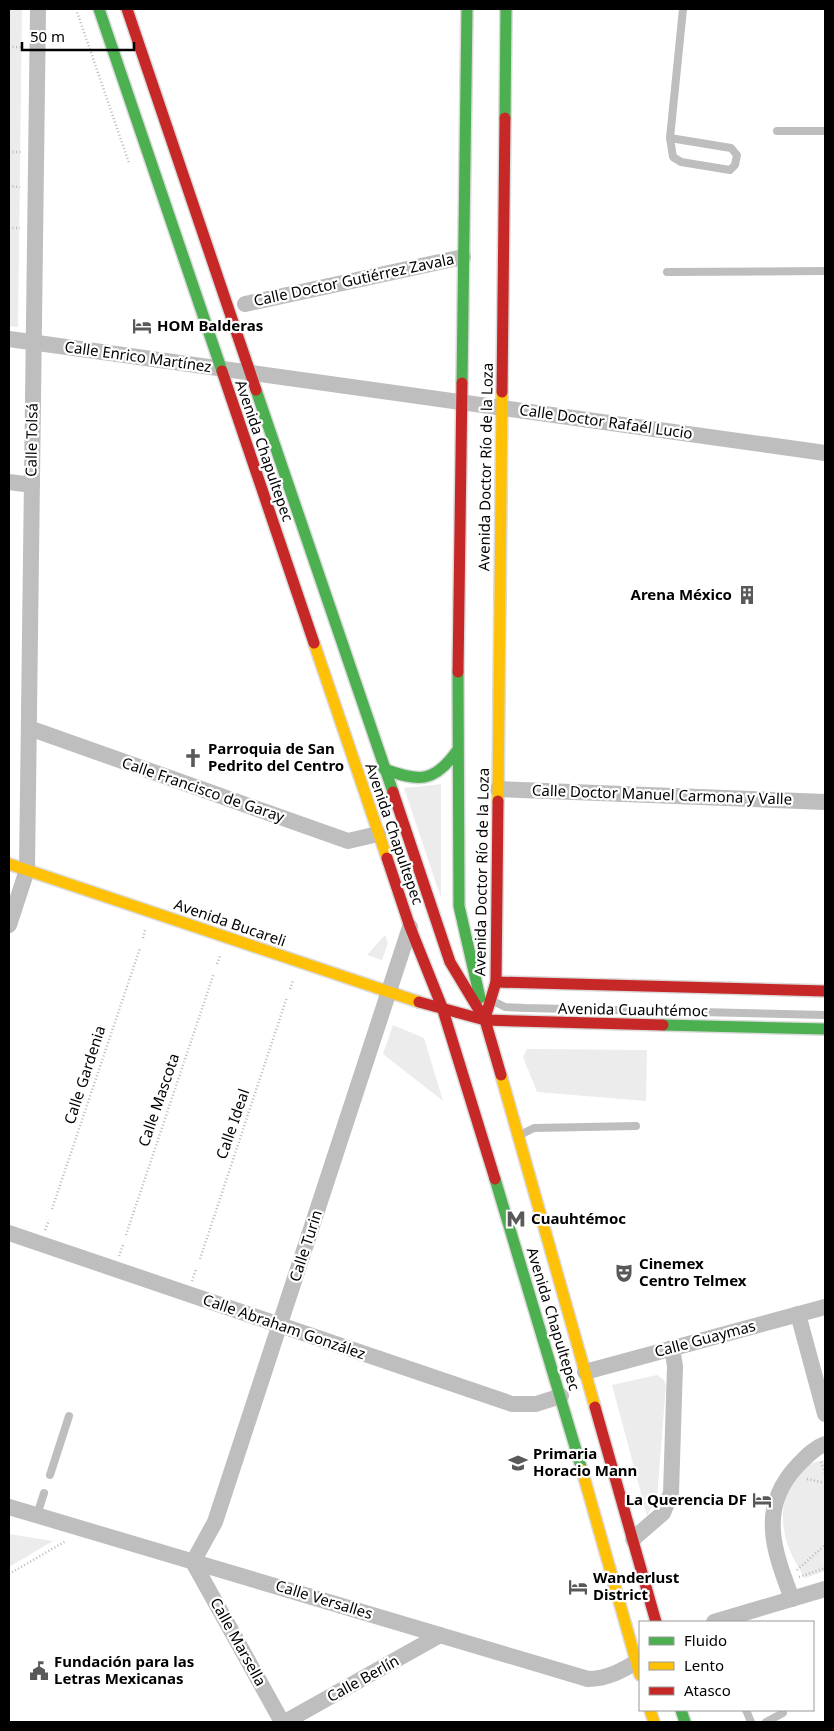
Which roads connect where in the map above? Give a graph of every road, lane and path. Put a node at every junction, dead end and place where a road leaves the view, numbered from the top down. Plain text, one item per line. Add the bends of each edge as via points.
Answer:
1 (38, 9) edge
2 (99, 9) edge
3 (127, 9) edge
4 (135, 9) edge
5 (467, 9) edge
6 (506, 9) edge
7 (683, 9) edge
8 (777, 131) dead end
9 (825, 131) edge
10 (670, 138) junction
11 (463, 257) junction
12 (825, 271) edge
13 (667, 272) dead end
14 (244, 304) dead end
15 (9, 339) edge
16 (34, 342) junction
17 (262, 358) dead end
18 (221, 369) junction
19 (262, 377) junction
20 (461, 402) junction
21 (502, 407) junction
22 (825, 454) edge
23 (9, 482) edge
24 (32, 485) junction
25 (29, 728) junction
26 (457, 751) junction
27 (395, 758) dead end
28 (392, 773) junction
29 (498, 789) junction
30 (825, 802) edge
31 (378, 834) junction
32 (9, 864) edge
33 (468, 866) dead end
34 (27, 870) junction
35 (9, 925) edge
36 (410, 927) junction
37 (140, 948) dead end
38 (457, 953) dead end
39 (461, 962) dead end
40 (214, 973) dead end
41 (488, 973) dead end
42 (496, 982) junction
43 (478, 990) junction
44 (825, 991) edge
45 (390, 993) junction
46 (287, 997) dead end
47 (825, 999) edge
48 (491, 1000) junction
49 (442, 1007) junction
50 (825, 1015) edge
51 (485, 1020) junction
52 (825, 1029) edge
53 (636, 1126) dead end
54 (518, 1136) junction
55 (52, 1210) dead end
56 (9, 1233) edge
57 (126, 1235) dead end
58 (200, 1259) dead end
59 (825, 1307) edge
60 (798, 1314) junction
61 (280, 1325) junction
62 (672, 1348) junction
63 (585, 1372) junction
64 (561, 1396) junction
65 (825, 1414) edge
66 (69, 1416) dead end
67 (825, 1444) edge
68 (50, 1475) dead end
69 (44, 1493) dead end
70 (9, 1507) edge
71 (37, 1515) junction
72 (86, 1530) junction
73 (633, 1539) junction
74 (825, 1545) edge
75 (193, 1562) junction
76 (825, 1568) edge
77 (9, 1574) edge
78 (785, 1581) junction
79 (825, 1589) edge
80 (792, 1599) junction
81 (656, 1621) edge
82 (718, 1621) edge
83 (440, 1635) junction
84 (639, 1666) edge
85 (782, 1711) edge
86 (284, 1722) edge
87 (766, 1722) edge

1 - 16 street, Calle Tolsá
2 - 18 main road, Avenida Chapultepec
3 - 19 main road, Avenida Chapultepec
4 - 19 lane
5 - 11 main road, Avenida Doctor Río de la Loza
6 - 21 main road, Avenida Doctor Río de la Loza
7 - 10 lane
8 - 9 lane
10 - 10 lane via 676,160 730,170 735,166 737,155 731,148
11 - 14 street, Calle Doctor Gutiérrez Zavala
11 - 20 main road, Avenida Doctor Río de la Loza
12 - 13 lane
15 - 16 street, Calle Enrico Martínez
16 - 18 street, Calle Enrico Martínez
16 - 24 street, Calle Tolsá
17 - 19 main road, Avenida Chapultepec
18 - 19 street, Calle Enrico Martínez
18 - 31 main road, Avenida Chapultepec
19 - 20 street, Calle Doctor Rafaél Lucio
19 - 28 main road, Avenida Chapultepec
20 - 21 street, Calle Doctor Rafaél Lucio
20 - 26 main road, Avenida Doctor Río de la Loza
21 - 22 street, Calle Doctor Rafaél Lucio
21 - 29 main road, Avenida Doctor Río de la Loza
23 - 24 street
24 - 25 street, Calle Tolsá
25 - 31 street, Calle Francisco de Garay via 348,841
25 - 34 street, Calle Tolsá
26 - 28 main road via 450,763 430,778 418,780
26 - 33 lane
26 - 43 main road, Avenida Doctor Río de la Loza via 459,906
27 - 28 main road, Avenida Chapultepec
28 - 38 lane via 441,917
28 - 51 main road, Avenida Chapultepec via 450,962
29 - 30 street, Calle Doctor Manuel Carmona y Valle
29 - 42 main road, Avenida Doctor Río de la Loza
31 - 36 main road, Avenida Chapultepec
32 - 34 main road, Avenida Bucareli
34 - 35 street, Calle Tolsá
34 - 45 main road, Avenida Bucareli
36 - 45 street, Calle Turin
36 - 49 main road, Avenida Chapultepec
37 - 55 path, Calle Gardenia
39 - 43 lane
40 - 57 path, Calle Mascota
41 - 42 lane
42 - 44 main road, Avenida Cuauhtémoc
42 - 47 lane via 522,991
42 - 48 main road, Avenida Doctor Río de la Loza
43 - 48 lane
43 - 51 main road, Avenida Doctor Río de la Loza
45 - 49 main road, Avenida Bucareli
45 - 61 street, Calle Turin
46 - 58 path, Calle Ideal
48 - 50 lane via 505,1007 526,1008
48 - 51 main road, Avenida Doctor Río de la Loza
49 - 51 main road, Avenida Cuauhtémoc
49 - 64 main road, Avenida Chapultepec
51 - 52 main road, Avenida Cuauhtémoc
51 - 54 main road, Avenida Chapultepec
53 - 54 lane via 534,1128
54 - 63 main road, Avenida Chapultepec
56 - 61 street, Calle Abraham González
59 - 60 street, Calle Guaymas
60 - 62 street, Calle Guaymas
60 - 65 street
61 - 64 street, Calle Abraham González via 512,1404 536,1404
61 - 75 street, Calle Turin via 214,1522
62 - 63 street, Calle Guaymas
62 - 73 street via 675,1378 671,1493 663,1513
63 - 73 main road, Avenida Chapultepec
64 - 84 main road, Avenida Chapultepec
66 - 68 lane
67 - 78 street via 807,1456 785,1478 774,1504 772,1534
69 - 71 lane
70 - 71 street, Calle Versalles
71 - 72 street, Calle Versalles
72 - 75 street, Calle Versalles
72 - 77 path
73 - 81 main road, Avenida Chapultepec
74 - 78 path
75 - 83 street, Calle Versalles
75 - 86 street, Calle Marsella
76 - 78 path
78 - 80 street
79 - 80 street
80 - 82 street
83 - 84 street, Calle Versalles via 588,1679 601,1679
83 - 86 street, Calle Berlín
85 - 87 lane

